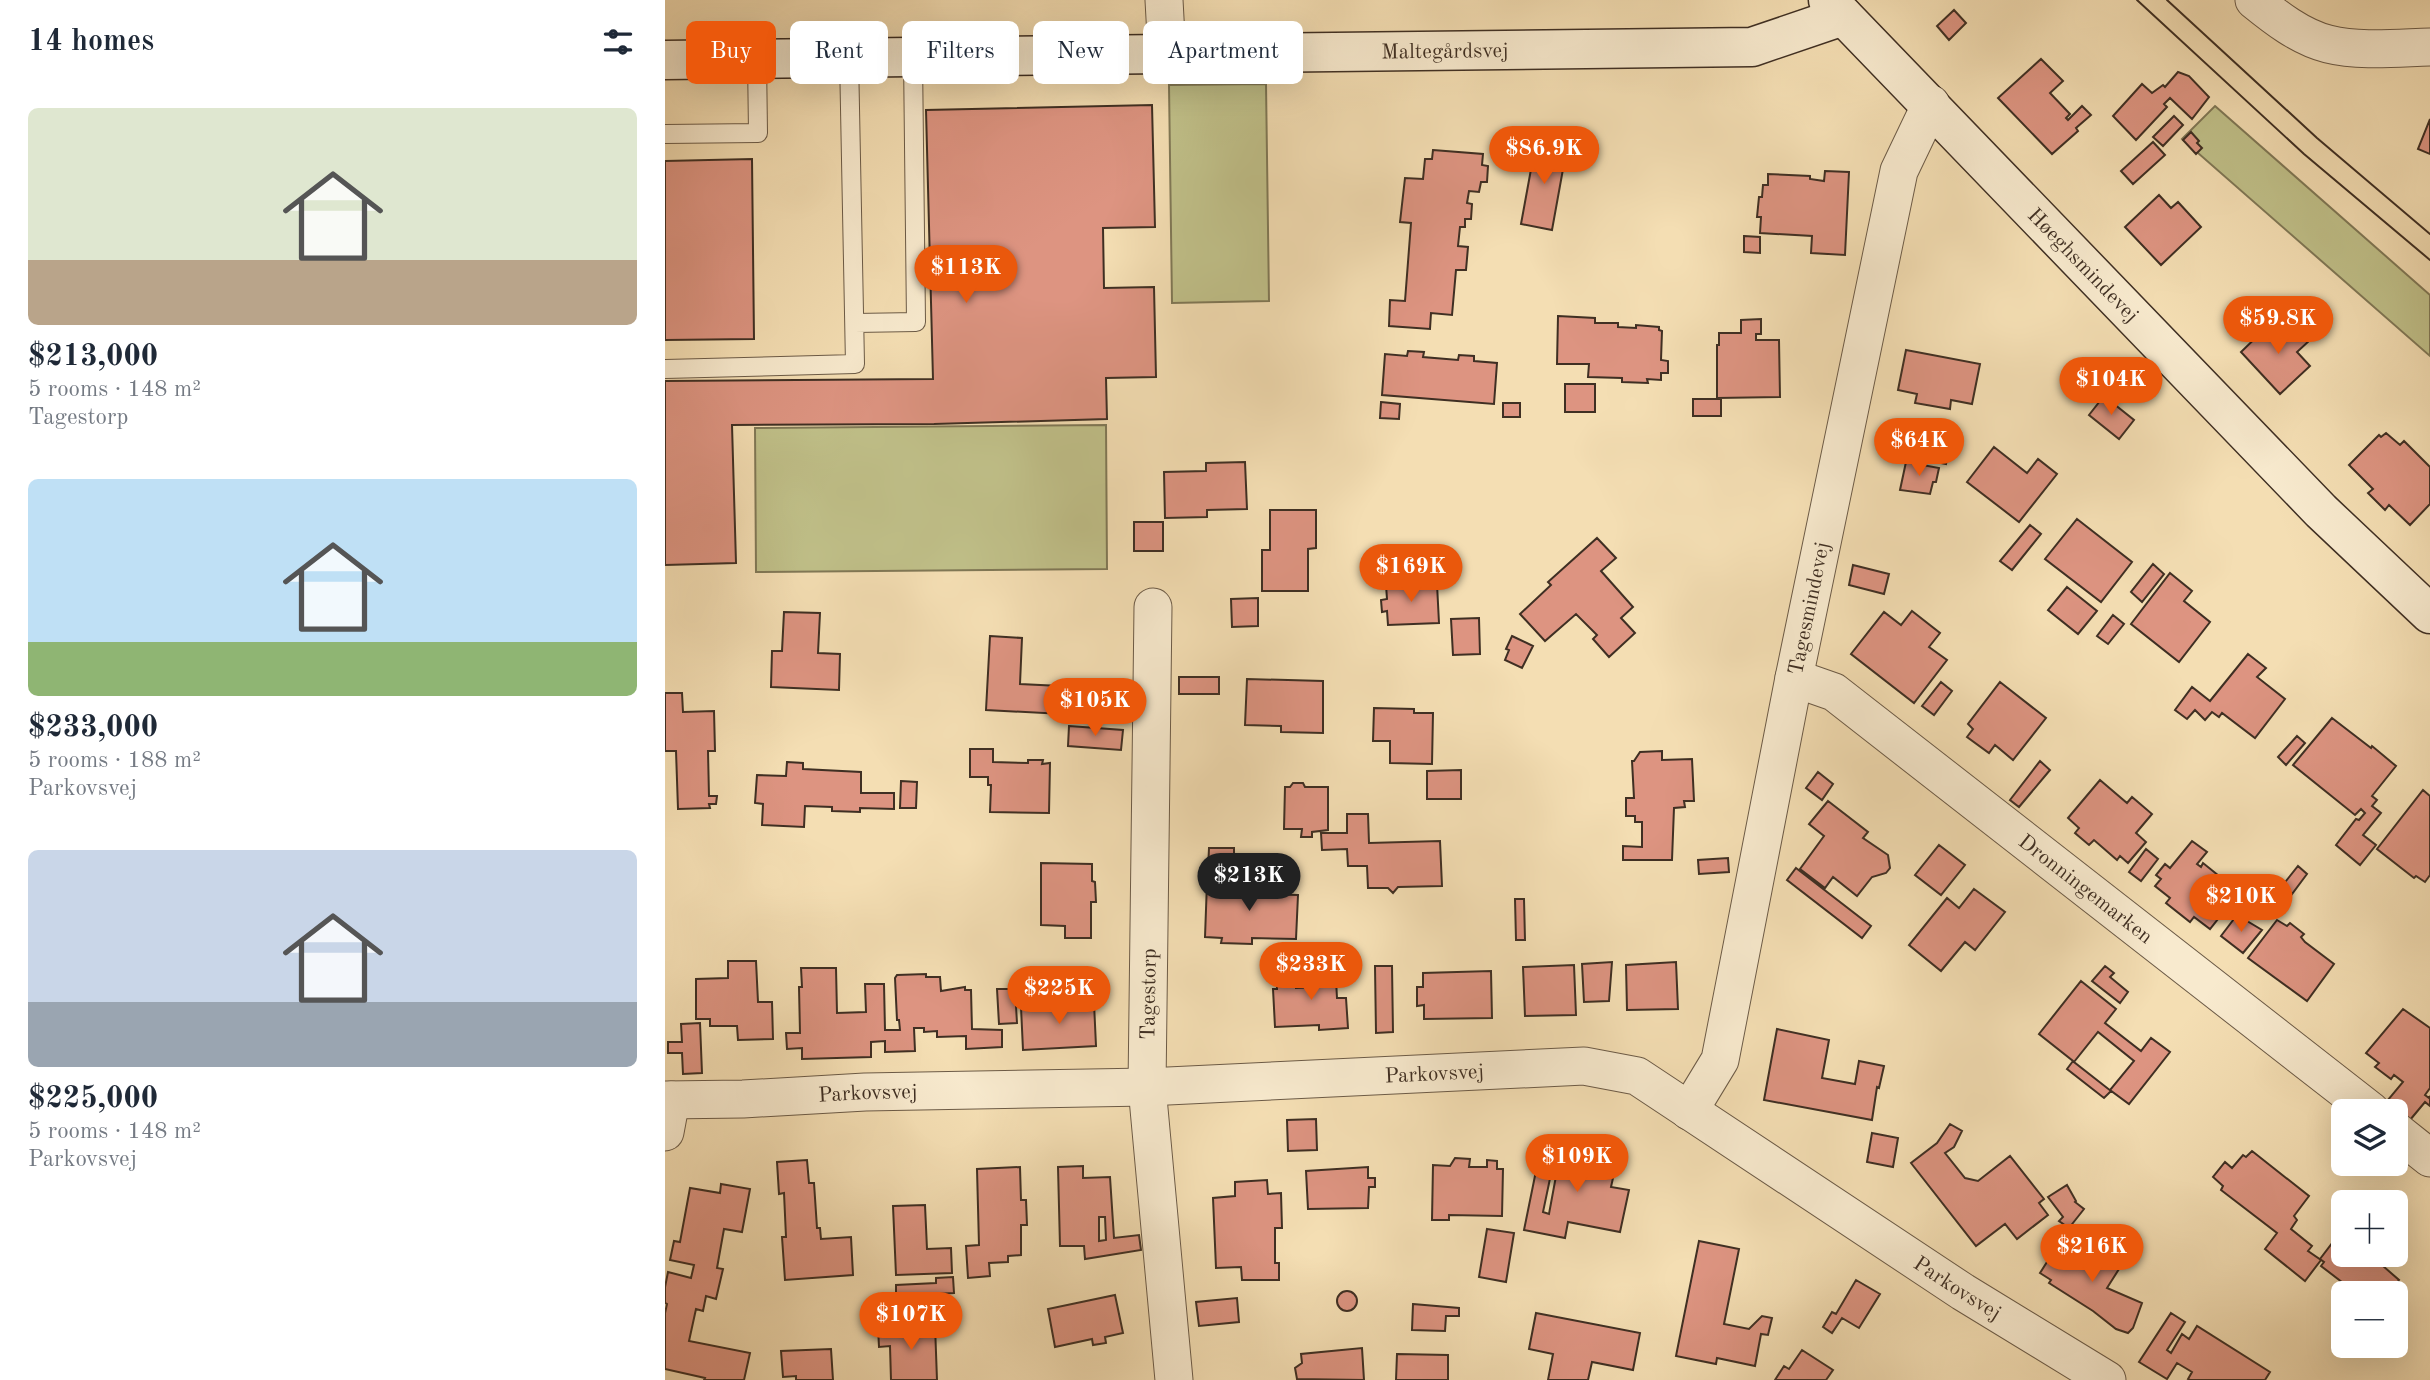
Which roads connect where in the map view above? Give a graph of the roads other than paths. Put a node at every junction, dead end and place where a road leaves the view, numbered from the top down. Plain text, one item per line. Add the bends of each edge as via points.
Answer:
1 (1164, 0) edge
2 (2254, 0) edge
3 (1836, 8) edge
4 (1165, 21) edge
5 (2430, 47) edge
6 (1303, 53) edge
7 (1143, 55) edge
8 (1019, 56) edge
9 (665, 60) edge
10 (686, 60) edge
11 (757, 84) edge
12 (850, 84) edge
13 (913, 84) edge
14 (1931, 104) junction
15 (665, 134) edge
16 (855, 323) junction
17 (665, 369) edge
18 (1153, 607) dead end
19 (2430, 614) edge
20 (1794, 678) junction
21 (1147, 1087) junction
22 (2356, 1099) edge
23 (667, 1111) edge
24 (1689, 1111) junction
25 (2408, 1141) edge
26 (2430, 1158) edge
27 (1174, 1380) edge
28 (2107, 1380) edge

1 - 4 street
2 - 5 street via 2277,19 2326,44
3 - 6 street, Maltegårdsvej via 1752,47
3 - 14 street, Høeghsmindevej
7 - 8 street, Maltegårdsvej
9 - 10 street, Maltegårdsvej
11 - 15 lane via 758,133
12 - 16 lane
13 - 16 lane via 916,322
14 - 19 street, Høeghsmindevej via 2321,511
14 - 20 street, Tagesmindevej via 1899,171
16 - 17 lane via 855,364
18 - 21 street, Tagestorp
20 - 22 street, Dronningemarken via 1834,692
20 - 24 street, Tagesmindevej via 1720,1060
21 - 23 street, Parkovsvej via 743,1099
21 - 24 street, Parkovsvej via 1584,1066 1637,1076
21 - 27 street, Tagestorp
24 - 28 street, Parkovsvej via 1963,1292
25 - 26 street

